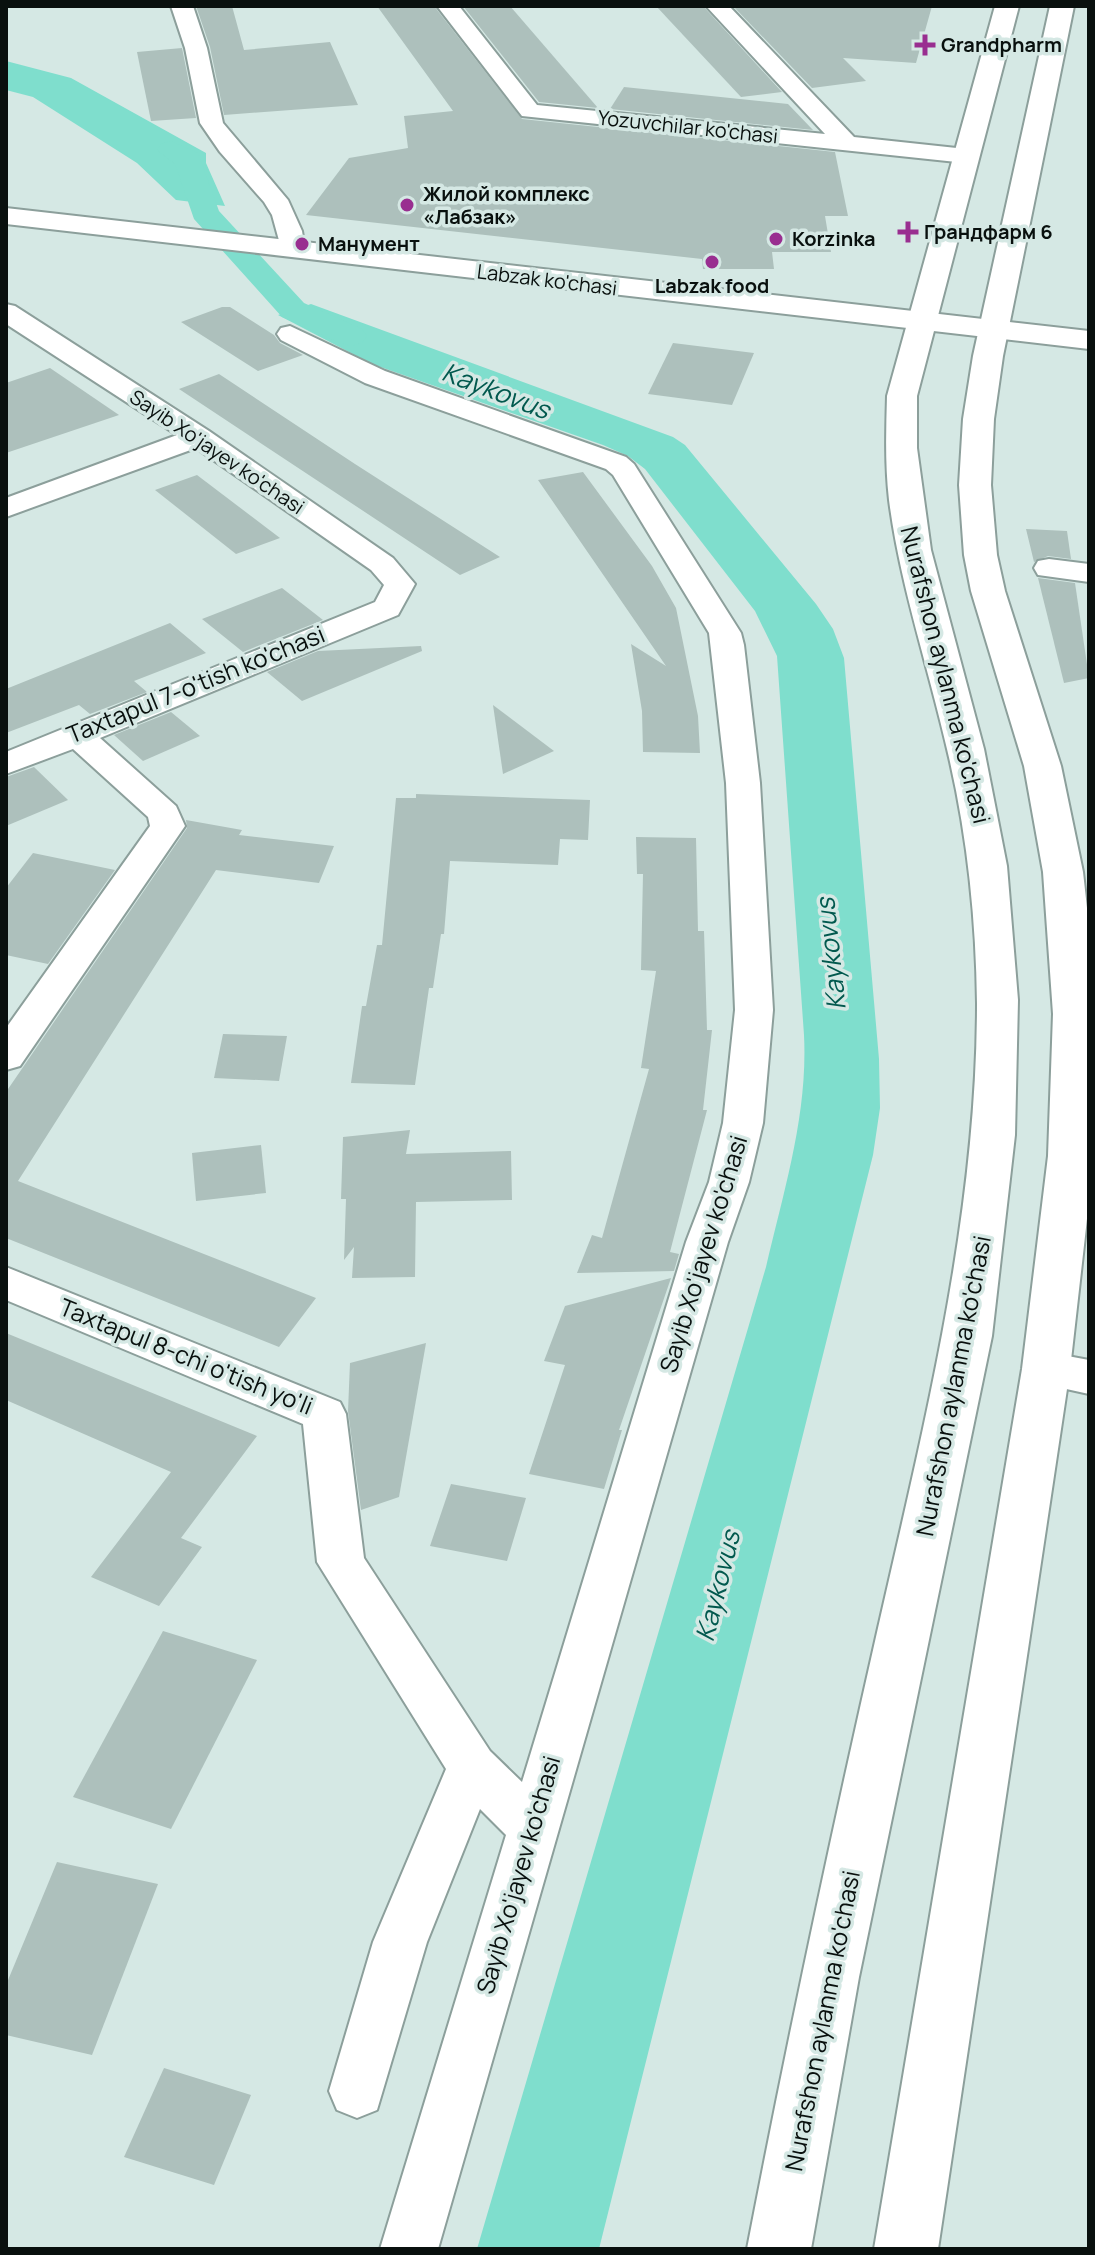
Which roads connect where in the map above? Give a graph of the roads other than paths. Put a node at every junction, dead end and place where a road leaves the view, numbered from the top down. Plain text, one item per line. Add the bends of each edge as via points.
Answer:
1 (182, 6) edge
2 (448, 6) edge
3 (717, 6) edge
4 (1034, 12) edge
5 (846, 143) junction
6 (966, 156) junction
7 (6, 216) edge
8 (6, 239) edge
9 (282, 256) junction
10 (12, 322) edge
11 (290, 334) dead end
12 (919, 334) junction
13 (1089, 340) edge
14 (991, 341) junction
15 (1089, 361) edge
16 (199, 437) junction
17 (6, 508) edge
18 (1049, 568) dead end
19 (1089, 573) edge
20 (387, 608) joint
21 (1002, 638) junction
22 (937, 640) junction
23 (76, 734) junction
24 (6, 764) edge
25 (6, 1057) edge
26 (6, 1283) edge
27 (1067, 1373) edge
28 (472, 1767) junction
29 (532, 1827) junction
30 (357, 2091) dead end
31 (409, 2249) edge
32 (779, 2249) edge
33 (906, 2249) edge

1 - 9 street via 210,118 282,206 292,231
2 - 5 street, Yozuvchilar ko'chasi via 530,111
3 - 5 street
4 - 6 main road, Nurafshon aylanma ko'chasi
4 - 14 main road, Nurafshon aylanma ko'chasi
5 - 6 street, Yozuvchilar ko'chasi
6 - 12 main road, Nurafshon aylanma ko'chasi
7 - 9 main road, Labzak ko'chasi via 208,240
8 - 9 main road, Labzak ko'chasi via 229,264
9 - 12 main road, Labzak ko'chasi
10 - 16 street, Sayib Xo'jayev ko'chasi
11 - 29 street, Sayib Xo'jayev ko'chasi via 375,377 616,463 728,645 743,783 754,1010 743,1123
12 - 14 main road, Labzak ko'chasi
12 - 22 main road, Nurafshon aylanma ko'chasi via 902,396 899,452 905,511
13 - 14 main road, Labzak ko'chasi
14 - 15 main road, Labzak ko'chasi
14 - 21 main road, Nurafshon aylanma ko'chasi via 978,403 976,519
16 - 17 street
16 - 20 street, Sayib Xo'jayev ko'chasi via 382,564 400,584
18 - 19 street
20 - 23 street, Taxtapul 7-o'tish ko'chasi
21 - 22 main road via 966,628 948,631
21 - 27 main road, Nurafshon aylanma ko'chasi via 1048,787 1071,942 1073,1143 1064,1248
22 - 32 main road, Nurafshon aylanma ko'chasi via 978,801 994,924 998,1062 986,1219 968,1336 829,1977
23 - 24 street, Taxtapul 7-o'tish ko'chasi
23 - 25 street via 164,813 168,826
26 - 28 street, Taxtapul 8-chi o'tish yo'li via 324,1414 341,1562
27 - 33 main road, Nurafshon aylanma ko'chasi
28 - 29 street, Taxtapul 8-chi o'tish yo'li
28 - 30 street via 400,1942
29 - 31 street, Sayib Xo'jayev ko'chasi

